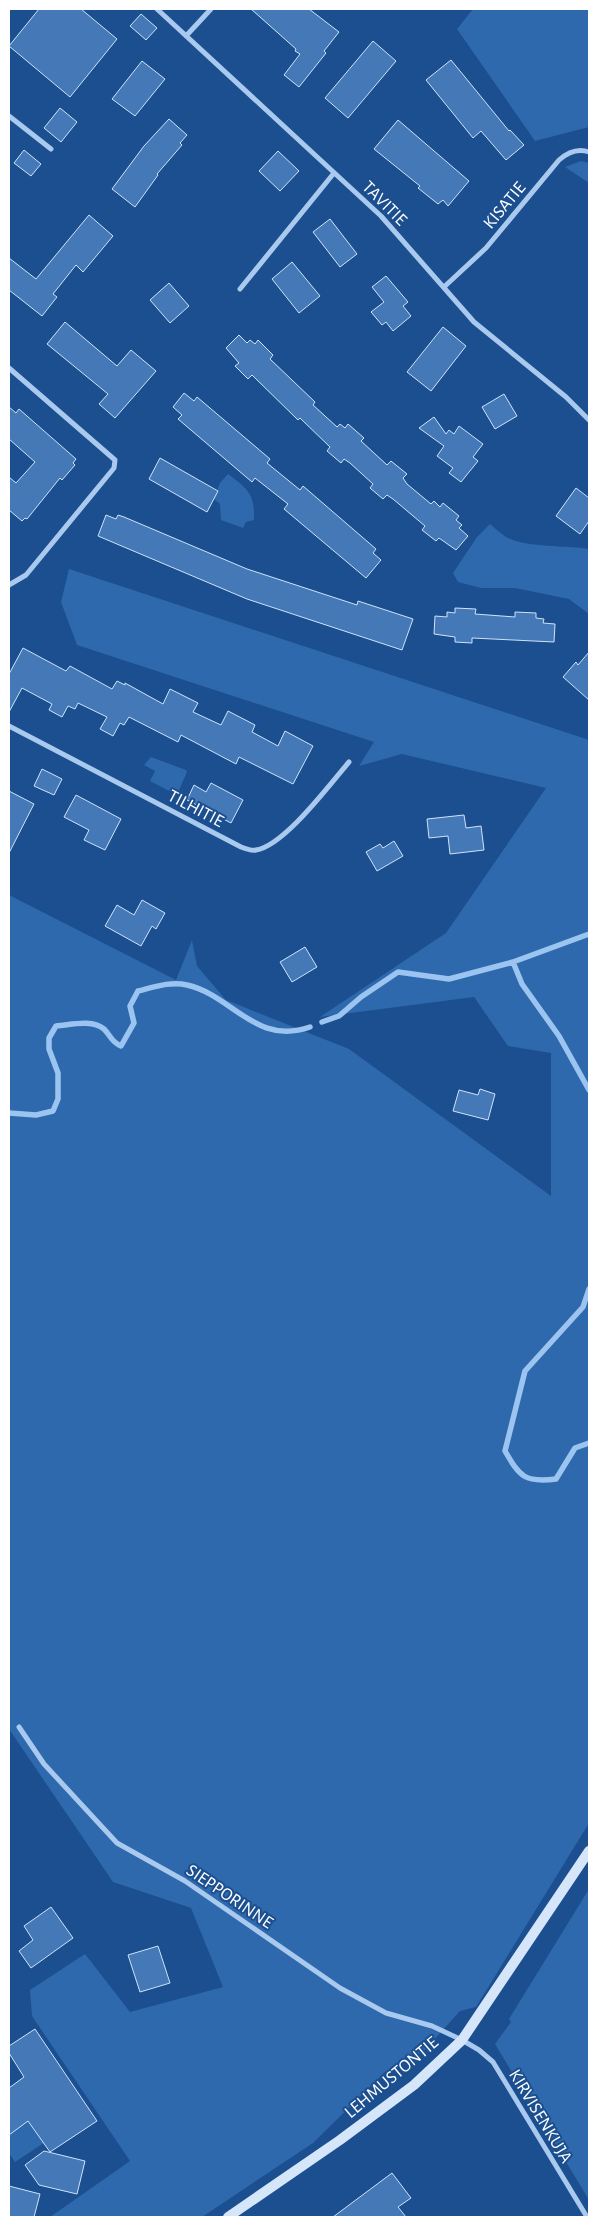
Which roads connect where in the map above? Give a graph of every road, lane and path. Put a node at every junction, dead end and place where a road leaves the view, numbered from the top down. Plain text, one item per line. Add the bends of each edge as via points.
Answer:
1 (157, 9) edge
2 (211, 9) edge
3 (186, 36) junction
4 (9, 116) edge
5 (51, 149) dead end
6 (589, 152) edge
7 (334, 173) junction
8 (444, 287) junction
9 (240, 289) dead end
10 (9, 368) edge
11 (589, 420) edge
12 (9, 585) edge
13 (9, 726) edge
14 (349, 762) dead end
15 (19, 1726) dead end
16 (589, 1851) edge
17 (462, 2040) junction
18 (228, 2217) edge
19 (587, 2217) edge

1 - 3 street, TAVITIE
2 - 3 street
3 - 7 street, TAVITIE
4 - 5 street
6 - 8 street, KISATIE via 582,149 567,153 559,160 486,248
7 - 8 street, TAVITIE via 381,216
7 - 9 street
8 - 11 street, TAVITIE via 474,322 566,397
10 - 12 street via 115,460 114,468 26,575
13 - 14 street, TILHITIE via 241,847 255,851 268,846 300,819
15 - 17 street, SIEPPORINNE via 44,1764 117,1843 185,1882 340,1988 386,2013 432,2026
16 - 17 main road, LEHMUSTONTIE
17 - 18 main road, LEHMUSTONTIE via 414,2085
17 - 19 street, KIRVISENKUJA via 493,2062

